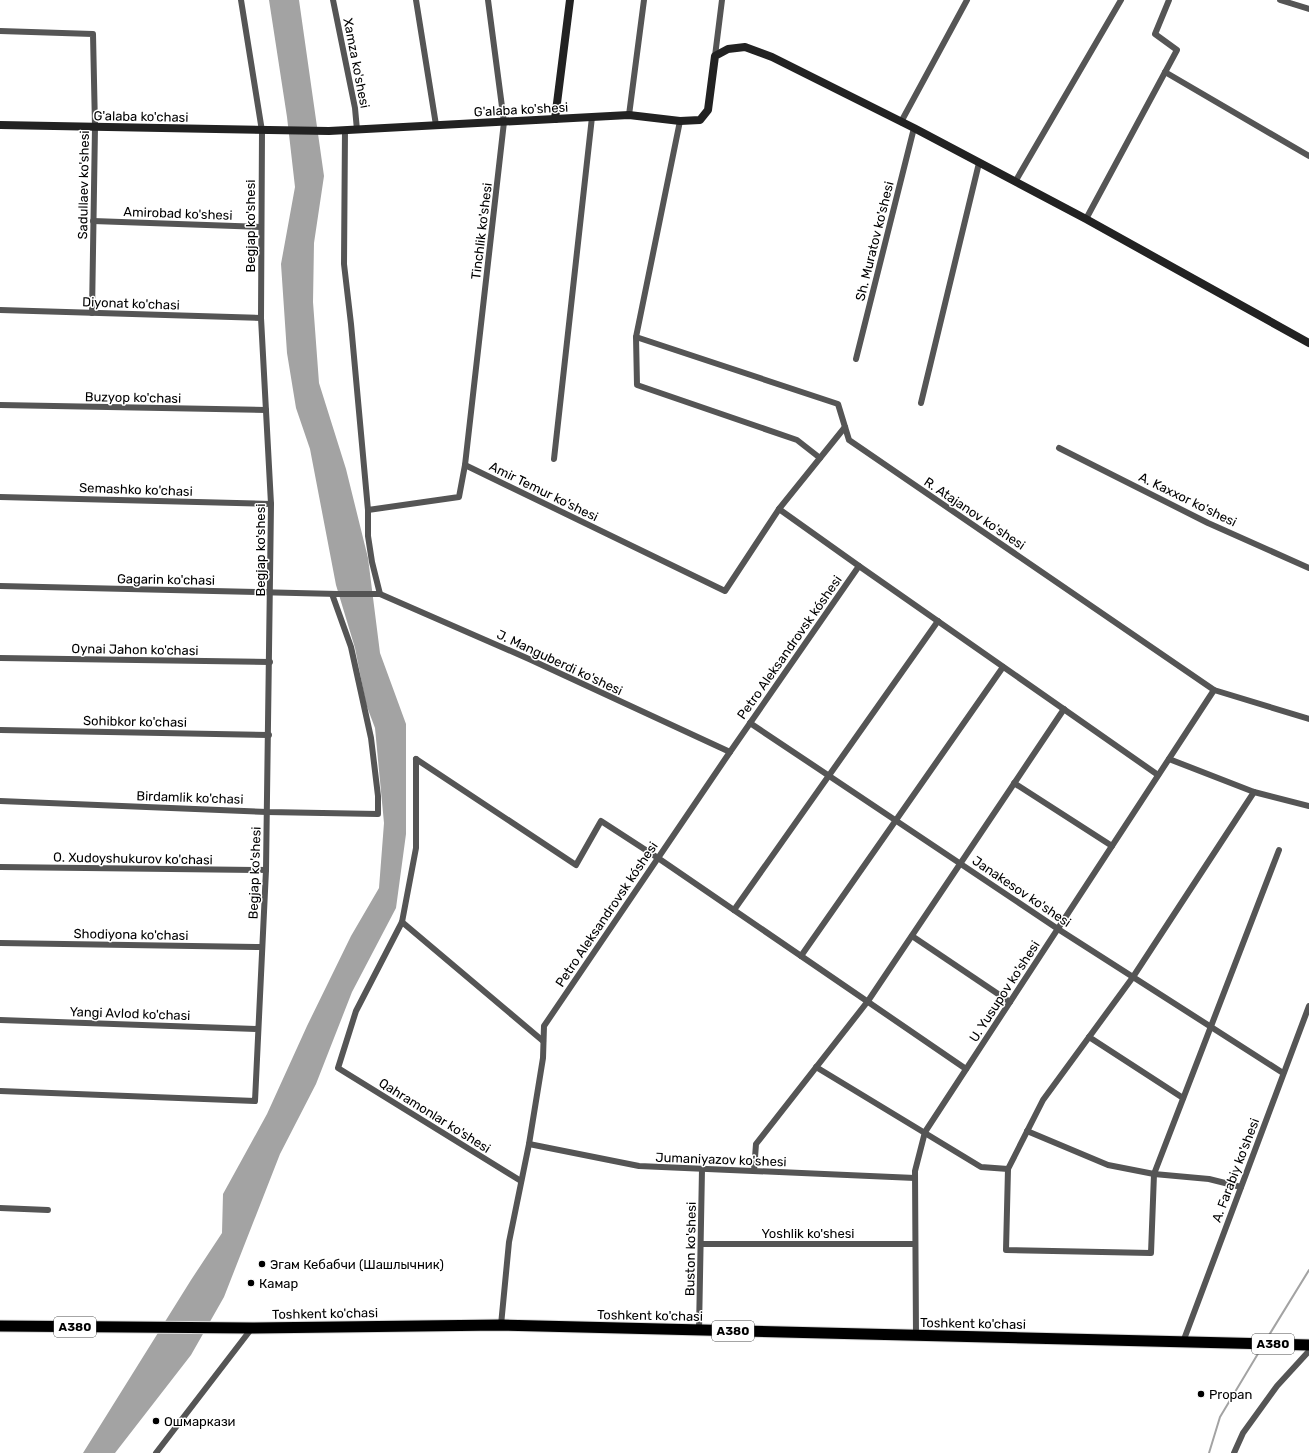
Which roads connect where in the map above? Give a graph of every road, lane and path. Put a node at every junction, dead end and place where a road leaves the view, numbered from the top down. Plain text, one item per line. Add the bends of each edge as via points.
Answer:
1 (241, 0) edge
2 (333, 0) edge
3 (416, 0) edge
4 (488, 0) edge
5 (570, 0) edge
6 (644, 0) edge
7 (722, 0) edge
8 (967, 0) edge
9 (1121, 0) edge
10 (1169, 0) edge
11 (1280, 0) edge
12 (1309, 9) edge
13 (0, 31) edge
14 (715, 56) junction
15 (1165, 72) junction
16 (629, 115) junction
17 (592, 117) junction
18 (555, 119) junction
19 (680, 121) junction
20 (504, 122) junction
21 (901, 122) junction
22 (0, 125) edge
23 (436, 125) junction
24 (95, 127) junction
25 (914, 128) junction
26 (345, 130) junction
27 (357, 130) junction
28 (262, 131) junction
29 (282, 131) joint
30 (1309, 156) edge
31 (979, 163) junction
32 (1015, 182) junction
33 (1086, 220) junction
34 (93, 221) junction
35 (261, 227) junction
36 (0, 310) edge
37 (92, 313) junction
38 (261, 318) junction
39 (636, 337) junction
40 (1309, 343) edge
41 (856, 359) dead end
42 (921, 402) dead end
43 (0, 405) edge
44 (266, 410) junction
45 (845, 427) junction
46 (1059, 448) dead end
47 (554, 458) dead end
48 (820, 458) junction
49 (465, 465) junction
50 (0, 497) edge
51 (271, 504) junction
52 (779, 509) junction
53 (368, 510) junction
54 (858, 566) junction
55 (1309, 568) edge
56 (0, 586) edge
57 (270, 592) junction
58 (335, 594) junction
59 (380, 594) junction
60 (938, 622) junction
61 (0, 658) edge
62 (270, 662) junction
63 (1003, 667) junction
64 (1214, 690) junction
65 (1064, 709) junction
66 (1309, 719) edge
67 (750, 723) junction
68 (0, 730) edge
69 (269, 735) junction
70 (730, 752) junction
71 (1169, 759) junction
72 (1158, 775) junction
73 (829, 776) junction
74 (1014, 784) junction
75 (1254, 792) junction
76 (0, 801) edge
77 (1309, 806) edge
78 (267, 812) junction
79 (896, 820) junction
80 (1112, 846) junction
81 (1279, 850) dead end
82 (658, 858) junction
83 (961, 864) junction
84 (0, 867) edge
85 (266, 870) junction
86 (734, 910) junction
87 (402, 922) junction
88 (1058, 928) junction
89 (912, 936) junction
90 (0, 943) edge
91 (262, 947) junction
92 (801, 956) junction
93 (1133, 977) junction
94 (868, 1001) junction
95 (1010, 1002) junction
96 (1309, 1006) edge
97 (0, 1020) edge
98 (1211, 1027) junction
99 (258, 1029) junction
100 (1089, 1037) junction
101 (543, 1042) junction
102 (816, 1067) junction
103 (966, 1069) junction
104 (1283, 1073) junction
105 (0, 1091) edge
106 (1183, 1098) junction
107 (925, 1132) junction
108 (1027, 1132) junction
109 (528, 1144) junction
110 (702, 1169) junction
111 (1008, 1169) junction
112 (754, 1171) junction
113 (1154, 1174) junction
114 (915, 1178) junction
115 (521, 1181) junction
116 (1241, 1186) junction
117 (0, 1208) edge
118 (48, 1210) dead end
119 (701, 1244) junction
120 (915, 1244) junction
121 (501, 1325) junction
122 (0, 1326) edge
123 (252, 1328) junction
124 (699, 1330) junction
125 (916, 1335) junction
126 (1183, 1342) junction
127 (1307, 1347) edge
128 (156, 1453) edge
129 (1234, 1453) edge

1 - 28 street, Begjap ko'shesi
2 - 27 street, Xamza ko'shesi via 355,108
3 - 23 street
4 - 20 street, Tinchlik ko'shesi
5 - 18 street
6 - 16 street
7 - 14 street
8 - 21 street
9 - 32 street
10 - 15 street via 1154,34 1177,50
11 - 12 street
13 - 24 street, Sadullaev ko'shesi via 93,34
14 - 19 street, G'alaba ko'shesi via 708,110 700,120
14 - 21 street via 728,49 745,47
15 - 30 street
15 - 33 street
16 - 17 street, G'alaba ko'shesi
16 - 19 street, G'alaba ko'shesi
17 - 18 street, G'alaba ko'shesi
17 - 47 street
18 - 20 street, G'alaba ko'shesi
19 - 39 street
20 - 23 street, G'alaba ko'shesi
20 - 49 street, Tinchlik ko'shesi
21 - 25 street
22 - 24 street, G'alaba ko'chasi
23 - 27 street, G'alaba ko'shesi
24 - 28 street, G'alaba ko'chasi
24 - 34 street, Sadullaev ko'shesi
25 - 31 street
25 - 41 street, Sh. Muratov ko'shesi
26 - 27 street, G'alaba ko'shesi
26 - 29 street, G'alaba ko'shesi
26 - 53 street via 344,264
28 - 29 street, G'alaba ko'chasi
28 - 35 street, Begjap ko'shesi
31 - 32 street
31 - 42 street
32 - 33 street
33 - 40 street
34 - 35 street, Amirobad ko'shesi
34 - 37 street, Sadullaev ko'shesi
35 - 38 street, Begjap ko'shesi
36 - 37 street, Diyonat ko'chasi
37 - 38 street, Diyonat ko'chasi
38 - 44 street, Begjap ko'shesi
39 - 45 street, R. Atajanov ko'shesi via 838,404
39 - 48 street via 637,385 797,440
43 - 44 street, Buzyop ko'chasi
44 - 51 street, Begjap ko'shesi
45 - 48 street
45 - 64 street, R. Atajanov ko'shesi via 849,440
46 - 55 street, A. Kaxxor ko'shesi via 1208,522
48 - 52 street
49 - 52 street, Amir Temur ko'shesi via 725,591
49 - 53 street via 460,497
50 - 51 street, Semashko ko'chasi
51 - 57 street, Begjap ko'shesi
52 - 54 street
53 - 59 street via 368,536
54 - 60 street
54 - 67 street, Petro Aleksandrovsk kóshesi
56 - 57 street, Gagarin ko'chasi
57 - 58 street, Gagarin ko'chasi
57 - 62 street, Begjap ko'shesi
58 - 59 street, Gagarin ko'chasi
58 - 78 street, Birdamlik ko'chasi via 351,647 371,738 378,814
59 - 70 street, J. Manguberdi ko'shesi via 529,659
60 - 63 street
60 - 73 street
61 - 62 street, Oynai Jahon ko'chasi
62 - 69 street, Begjap ko'shesi
63 - 65 street
63 - 79 street
64 - 66 street, R. Atajanov ko'shesi
64 - 71 street, U. Yusupov ko'shesi
65 - 72 street
65 - 74 street
67 - 70 street, Petro Aleksandrovsk kóshesi
67 - 73 street, Janakesov ko'shesi
68 - 69 street, Sohibkor ko'chasi
69 - 78 street, Begjap ko'shesi
70 - 82 street, Petro Aleksandrovsk kóshesi
71 - 72 street, U. Yusupov ko'shesi
71 - 75 street
72 - 80 street, U. Yusupov ko'shesi
73 - 79 street, Janakesov ko'shesi
73 - 86 street
74 - 80 street
74 - 83 street
75 - 77 street
75 - 93 street
76 - 78 street, Birdamlik ko'chasi
78 - 85 street, Begjap ko'shesi
79 - 83 street, Janakesov ko'shesi
79 - 92 street
80 - 88 street, U. Yusupov ko'shesi
81 - 98 street
82 - 86 street
82 - 87 street via 601,821 576,865 416,759 416,848
82 - 101 street, Petro Aleksandrovsk kóshesi via 544,1026
83 - 88 street, Janakesov ko'shesi
83 - 89 street
84 - 85 street, O. Xudoyshukurov ko'chasi
85 - 91 street, Begjap ko'shesi
86 - 92 street
87 - 101 street
87 - 115 street, Qahramonlar ko'shesi via 356,1011 338,1068
88 - 93 street, Janakesov ko'shesi
88 - 95 street, U. Yusupov ko'shesi
89 - 94 street
89 - 95 street
90 - 91 street, Shodiyona ko'chasi
91 - 99 street, Begjap ko'shesi
92 - 94 street
93 - 98 street, Janakesov ko'shesi
93 - 100 street
94 - 102 street
94 - 103 street
95 - 103 street, U. Yusupov ko'shesi
96 - 104 street, A. Farabiy ko'shesi
97 - 99 street, Yangi Avlod ko'chasi
98 - 104 street, Janakesov ko'shesi
98 - 106 street
99 - 105 street, Begjap ko'shesi via 255,1101
100 - 106 street
100 - 108 street via 1043,1100
101 - 109 street, Petro Aleksandrovsk kóshesi via 543,1058
102 - 107 street
102 - 112 street via 756,1144
103 - 107 street, U. Yusupov ko'shesi
104 - 116 street, A. Farabiy ko'shesi
106 - 113 street
107 - 111 street via 981,1167
107 - 114 street, U. Yusupov ko'shesi via 914,1171
108 - 111 street
108 - 113 street via 1108,1165
109 - 110 street, Jumaniyazov ko'shesi via 639,1166
109 - 115 street, Petro Aleksandrovsk kóshesi
110 - 112 street, Jumaniyazov ko'shesi
110 - 119 street, Buston ko'shesi
111 - 113 street via 1006,1250 1151,1253
112 - 114 street, Jumaniyazov ko'shesi
113 - 116 street via 1209,1179
114 - 120 street, U. Yusupov ko'shesi
115 - 121 street, Petro Aleksandrovsk kóshesi via 509,1242
116 - 126 street, A. Farabiy ko'shesi
117 - 118 street
119 - 120 street, Yoshlik ko'shesi
119 - 124 street, Buston ko'shesi
120 - 125 street, U. Yusupov ko'shesi
121 - 123 highway, Toshkent ko'chasi / A380
121 - 124 highway, Toshkent ko'chasi / A380
122 - 123 highway, Toshkent ko'chasi / A380
123 - 128 street
124 - 125 highway, Toshkent ko'chasi / A380
125 - 126 highway, Toshkent ko'chasi / A380
126 - 127 highway, Toshkent ko'chasi / A380
127 - 129 street via 1243,1433

